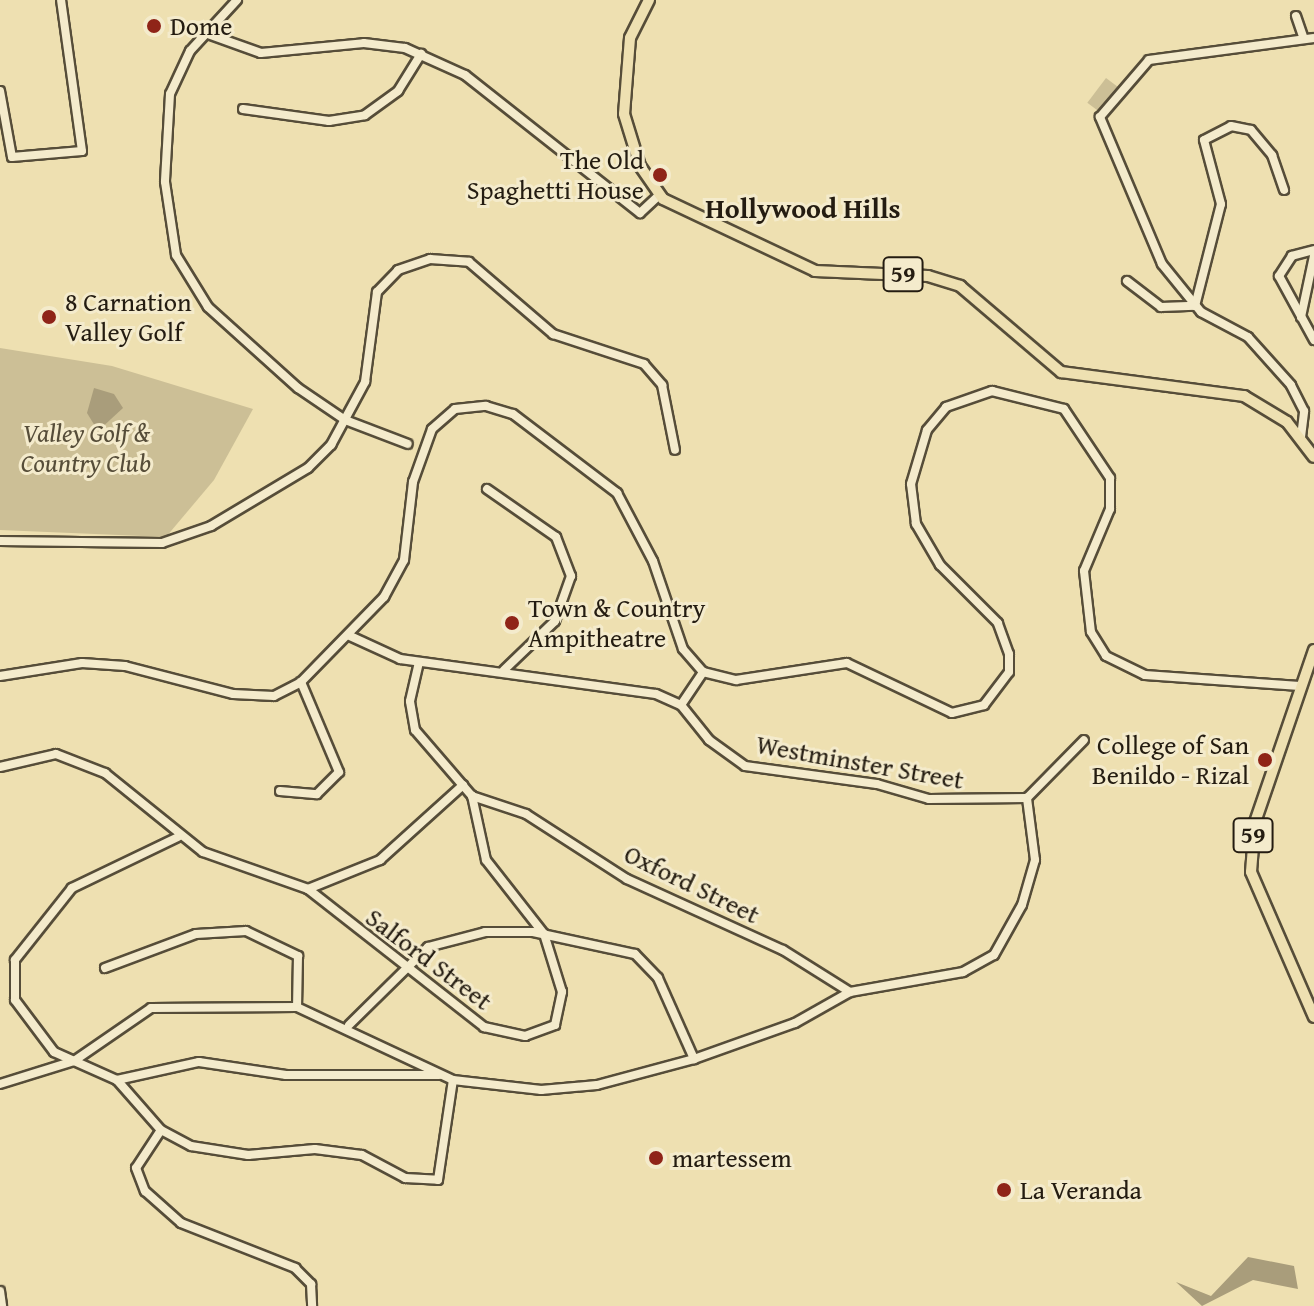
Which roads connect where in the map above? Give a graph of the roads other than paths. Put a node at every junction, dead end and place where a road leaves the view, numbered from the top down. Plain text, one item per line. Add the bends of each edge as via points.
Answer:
1 (61, 0) edge
2 (237, 0) edge
3 (649, 0) edge
4 (1296, 16) dead end
5 (205, 33) junction
6 (1309, 38) edge
7 (421, 54) junction
8 (0, 91) edge
9 (243, 109) dead end
10 (1284, 190) dead end
11 (659, 195) junction
12 (1314, 253) edge
13 (1127, 281) dead end
14 (1195, 306) junction
15 (1301, 317) junction
16 (1314, 340) edge
17 (345, 420) junction
18 (1301, 437) junction
19 (408, 444) dead end
20 (675, 450) dead end
21 (1314, 457) edge
22 (487, 489) dead end
23 (0, 541) edge
24 (350, 636) junction
25 (1314, 650) edge
26 (419, 662) junction
27 (504, 670) junction
28 (703, 672) junction
29 (0, 676) edge
30 (301, 682) junction
31 (1300, 686) junction
32 (681, 705) junction
33 (1084, 740) dead end
34 (0, 767) edge
35 (463, 785) junction
36 (280, 791) dead end
37 (472, 796) junction
38 (1027, 798) junction
39 (178, 837) junction
40 (308, 889) junction
41 (544, 934) junction
42 (407, 966) junction
43 (105, 968) dead end
44 (850, 992) junction
45 (297, 1007) junction
46 (1314, 1017) edge
47 (349, 1025) junction
48 (694, 1059) junction
49 (74, 1061) junction
50 (442, 1075) junction
51 (117, 1080) junction
52 (453, 1080) junction
53 (0, 1084) edge
54 (161, 1130) junction
55 (0, 1291) edge
56 (2, 1306) edge
57 (312, 1306) edge

1 - 8 street via 82,151 12,157
2 - 5 street
3 - 11 main road via 630,38 623,92 630,143
4 - 6 street
5 - 7 street via 261,53 376,42
5 - 17 street via 182,64 168,106 165,182 176,255 228,328
6 - 14 street via 1149,60 1102,109 1112,158 1150,243
7 - 9 street via 398,91 365,115 329,121
7 - 11 street via 465,75 640,213
10 - 14 street via 1272,155 1251,130 1231,126 1204,140 1221,204
11 - 18 main road, 59 via 815,271 928,276 960,286 1061,372 1244,396
12 - 15 street
12 - 15 street via 1292,256 1279,276
13 - 14 street via 1161,307
14 - 18 street via 1248,337 1291,385 1304,411
15 - 16 street
17 - 19 street
17 - 20 street via 370,368 377,292 398,270 448,257 489,274 553,334 644,364 662,385
17 - 23 street via 308,468 189,536 136,545
18 - 21 main road, 59
22 - 27 street via 556,537 571,576 555,621
24 - 26 street
24 - 28 street via 404,560 417,467 432,429 455,409 486,406 513,414 617,493 653,561 683,649
24 - 30 street
25 - 31 main road, 59
26 - 27 street
26 - 35 street, Salford Street via 410,701 415,730
27 - 32 street
28 - 31 street via 736,680 847,663 952,713 984,705 997,691 1009,654 998,623 940,565 916,524 911,484 927,430 946,407 992,391 1064,409 1110,478 1110,509 1084,571 1091,632 1106,656 1145,675
28 - 32 street
29 - 30 street via 82,663 139,669 233,694 274,696
30 - 36 street via 339,772 317,794
31 - 46 main road, 59 via 1255,822 1251,872
32 - 38 street, Westminster Street via 709,740 769,773 877,784 929,799
33 - 38 street
34 - 39 street via 56,754 105,773
35 - 37 street, Salford Street
35 - 40 street via 380,860
37 - 41 street, Salford Street via 486,860
37 - 44 street, Oxford Street via 526,814 627,879 783,950
38 - 44 street via 1035,860 1022,905 994,955 963,972
39 - 40 street via 232,866
39 - 49 street via 72,888 15,960 15,1000 30,1027
40 - 42 street, Salford Street
41 - 42 street via 504,930 445,939
41 - 42 street, Salford Street via 562,1009 555,1025 525,1036 484,1027
41 - 48 street via 635,954 658,978
42 - 47 street via 390,992
43 - 45 street via 196,934 246,931 298,956
44 - 48 street via 795,1023
45 - 47 street
45 - 49 street via 151,1008
47 - 50 street
48 - 52 street via 555,1089
49 - 51 street
49 - 53 street
50 - 51 street via 286,1075 199,1062
50 - 52 street
51 - 54 street
52 - 54 street via 438,1180 405,1178 362,1155 315,1149 248,1155 191,1146
54 - 57 street via 136,1168 145,1191 181,1223 295,1268 311,1284
55 - 56 street

